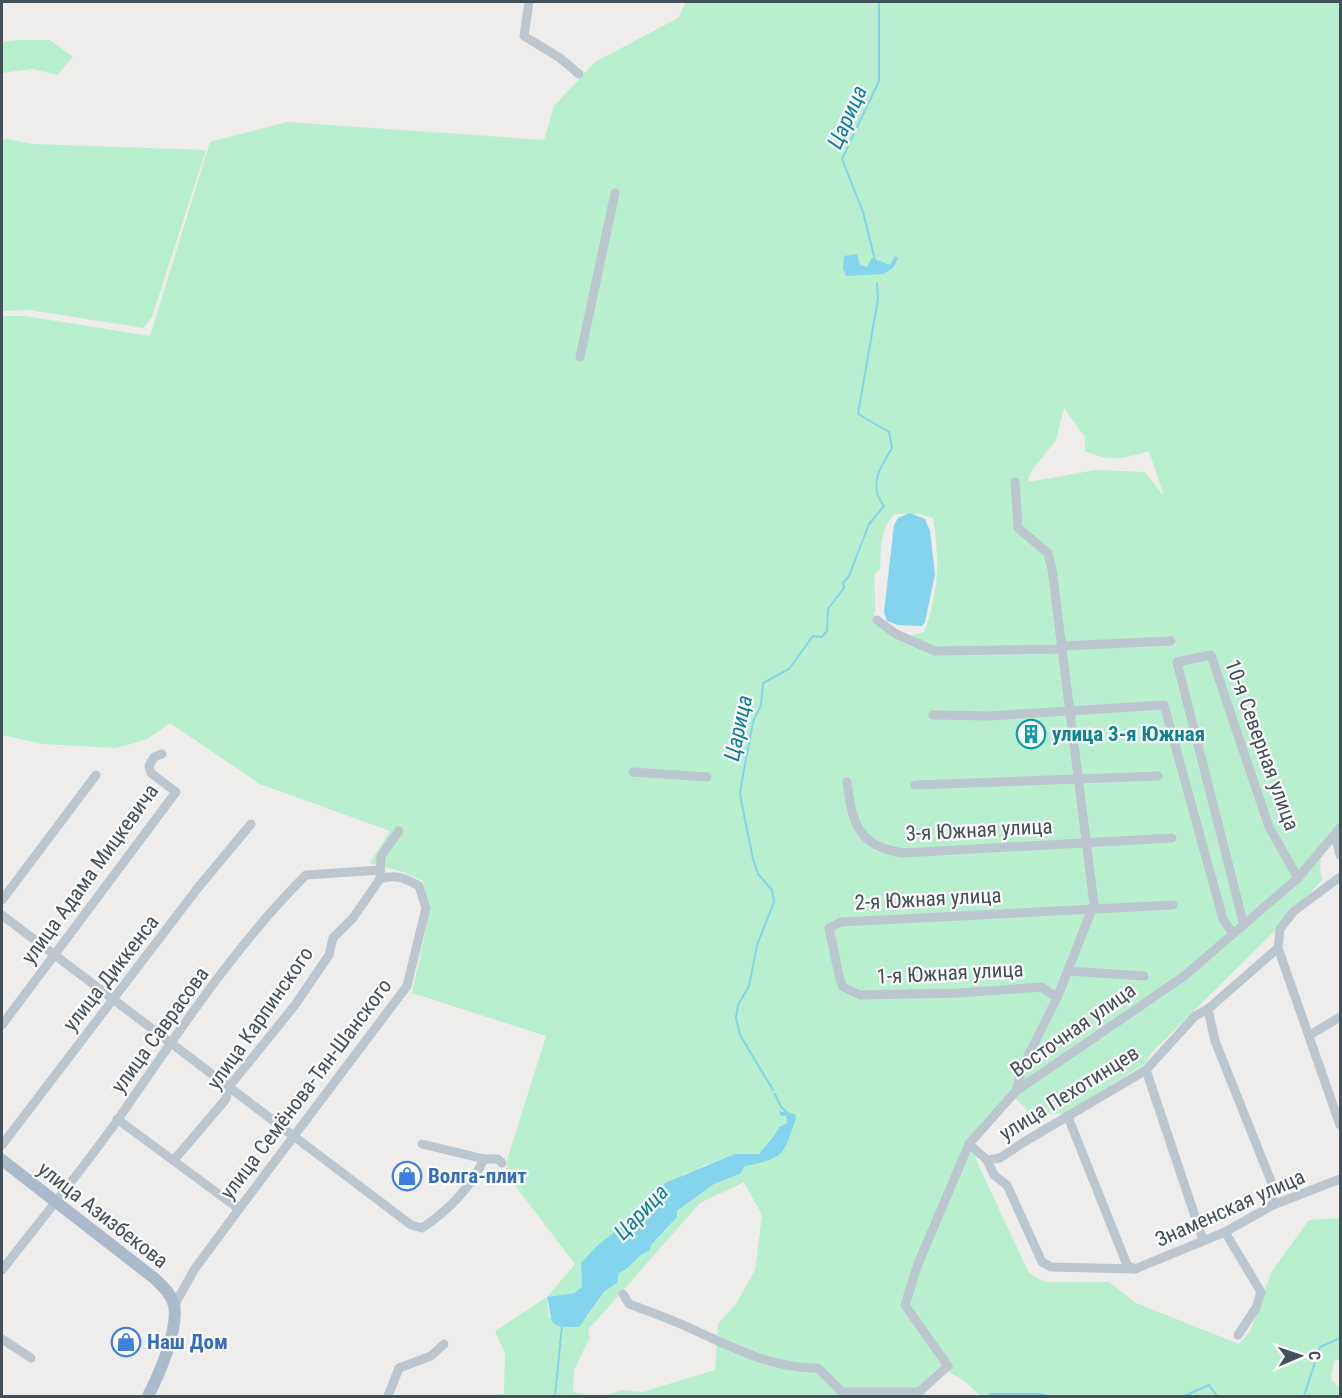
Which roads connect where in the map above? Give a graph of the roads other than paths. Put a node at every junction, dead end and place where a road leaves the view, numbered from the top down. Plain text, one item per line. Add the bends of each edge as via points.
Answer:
1 (529, 2) edge
2 (579, 74) dead end
3 (615, 193) dead end
4 (580, 357) dead end
5 (1014, 482) dead end
6 (877, 620) dead end
7 (1171, 641) dead end
8 (1062, 646) junction
9 (1070, 711) junction
10 (933, 715) dead end
11 (162, 754) dead end
12 (633, 772) dead end
13 (96, 775) dead end
14 (1158, 776) dead end
15 (707, 777) dead end
16 (1078, 778) junction
17 (847, 782) dead end
18 (915, 785) dead end
19 (251, 824) dead end
20 (399, 831) dead end
21 (1338, 832) edge
22 (1172, 838) dead end
23 (1086, 842) junction
24 (1341, 855) edge
25 (380, 874) junction
26 (1341, 877) edge
27 (1298, 878) junction
28 (2, 900) edge
29 (1173, 905) dead end
30 (1092, 908) junction
31 (2, 915) edge
32 (1244, 922) junction
33 (1233, 934) junction
34 (1278, 948) junction
35 (54, 955) junction
36 (1068, 971) junction
37 (1144, 976) dead end
38 (843, 987) joint
39 (1057, 998) junction
40 (111, 1001) junction
41 (1208, 1008) junction
42 (1341, 1017) edge
43 (2, 1025) edge
44 (1310, 1035) junction
45 (169, 1044) junction
46 (1146, 1070) junction
47 (228, 1088) junction
48 (1016, 1092) junction
49 (1068, 1117) junction
50 (117, 1119) junction
51 (1340, 1119) edge
52 (293, 1137) junction
53 (422, 1144) dead end
54 (969, 1144) junction
55 (2, 1145) edge
56 (484, 1159) junction
57 (2, 1160) edge
58 (174, 1160) junction
59 (987, 1160) junction
60 (502, 1163) dead end
61 (1341, 1179) edge
62 (56, 1202) junction
63 (1273, 1205) junction
64 (239, 1209) junction
65 (1225, 1232) junction
66 (1203, 1240) junction
67 (1135, 1269) junction
68 (2, 1270) edge
69 (623, 1294) dead end
70 (174, 1306) junction
71 (1238, 1335) dead end
72 (2, 1339) edge
73 (444, 1344) dead end
74 (31, 1358) dead end
75 (149, 1396) edge
76 (387, 1396) edge

1 - 2 street via 524,36
3 - 4 street
5 - 8 street via 1018,528 1048,554 1053,569
6 - 8 street via 896,634 934,651
7 - 8 street
8 - 9 street
9 - 10 street
9 - 16 street
9 - 33 street via 1164,705 1223,920
11 - 35 street, улица Адама Мицкевича via 154,757 149,766 151,774 176,792
12 - 15 street
13 - 28 street
14 - 16 street
16 - 18 street
16 - 23 street
17 - 23 street, 3-я Южная улица via 852,818 859,831 889,851
19 - 40 street, улица Диккенса
20 - 25 street, улица Карпинского via 381,856
21 - 24 street
21 - 27 street, Восточная улица
22 - 23 street, 3-я Южная улица
23 - 30 street
25 - 45 street, улица Саврасова via 306,875 281,899
25 - 47 street, улица Карпинского via 353,918 333,938 329,955 295,1005
25 - 52 street, улица Семёнова-Тян-Шанского via 406,878 419,886 426,908 407,986
26 - 34 street via 1294,911 1280,929
27 - 32 street, Восточная улица
27 - 32 street, 10-я Северная улица via 1269,827 1211,655 1177,662
29 - 30 street
30 - 36 street
30 - 38 street, 2-я Южная улица via 834,923 829,928
31 - 35 street
32 - 33 street, Восточная улица
33 - 48 street, Восточная улица via 1183,977
34 - 41 street, улица Пехотинцев
34 - 44 street
35 - 40 street
35 - 43 street, улица Адама Мицкевича
36 - 37 street
36 - 39 street
38 - 39 street, 1-я Южная улица via 860,995 885,996 1042,987
39 - 48 street via 1022,1068
40 - 45 street
40 - 55 street, улица Диккенса
41 - 46 street, улица Пехотинцев via 1195,1016
41 - 63 street via 1215,1041 1273,1185
42 - 44 street
44 - 51 street
45 - 47 street
45 - 50 street, улица Саврасова
46 - 49 street, улица Пехотинцев
46 - 66 street
47 - 52 street
47 - 58 street, улица Карпинского via 226,1099
48 - 54 street, Восточная улица
49 - 59 street, улица Пехотинцев via 1000,1158
49 - 67 street via 1127,1264
50 - 58 street
50 - 62 street, улица Саврасова
52 - 56 street via 411,1225 422,1228 462,1193
52 - 64 street, улица Семёнова-Тян-Шанского
53 - 56 street
54 - 59 street
54 - 69 street, Восточная улица via 918,1264 905,1305 948,1366 920,1392 842,1392 818,1368 797,1368 726,1346 629,1304
56 - 60 street via 498,1159
57 - 62 main road, улица Азизбекова
58 - 64 street
59 - 67 street via 994,1175 1007,1185 1042,1262 1051,1267
61 - 63 street, Знаменская улица
62 - 68 street, улица Саврасова
62 - 70 main road, улица Азизбекова via 154,1278
63 - 65 street, Знаменская улица
64 - 70 street, улица Семёнова-Тян-Шанского via 194,1270
65 - 66 street, Знаменская улица
65 - 71 street via 1261,1292 1256,1308
66 - 67 street, Знаменская улица
70 - 75 main road via 168,1345
72 - 74 street
73 - 76 street via 431,1356 399,1368

